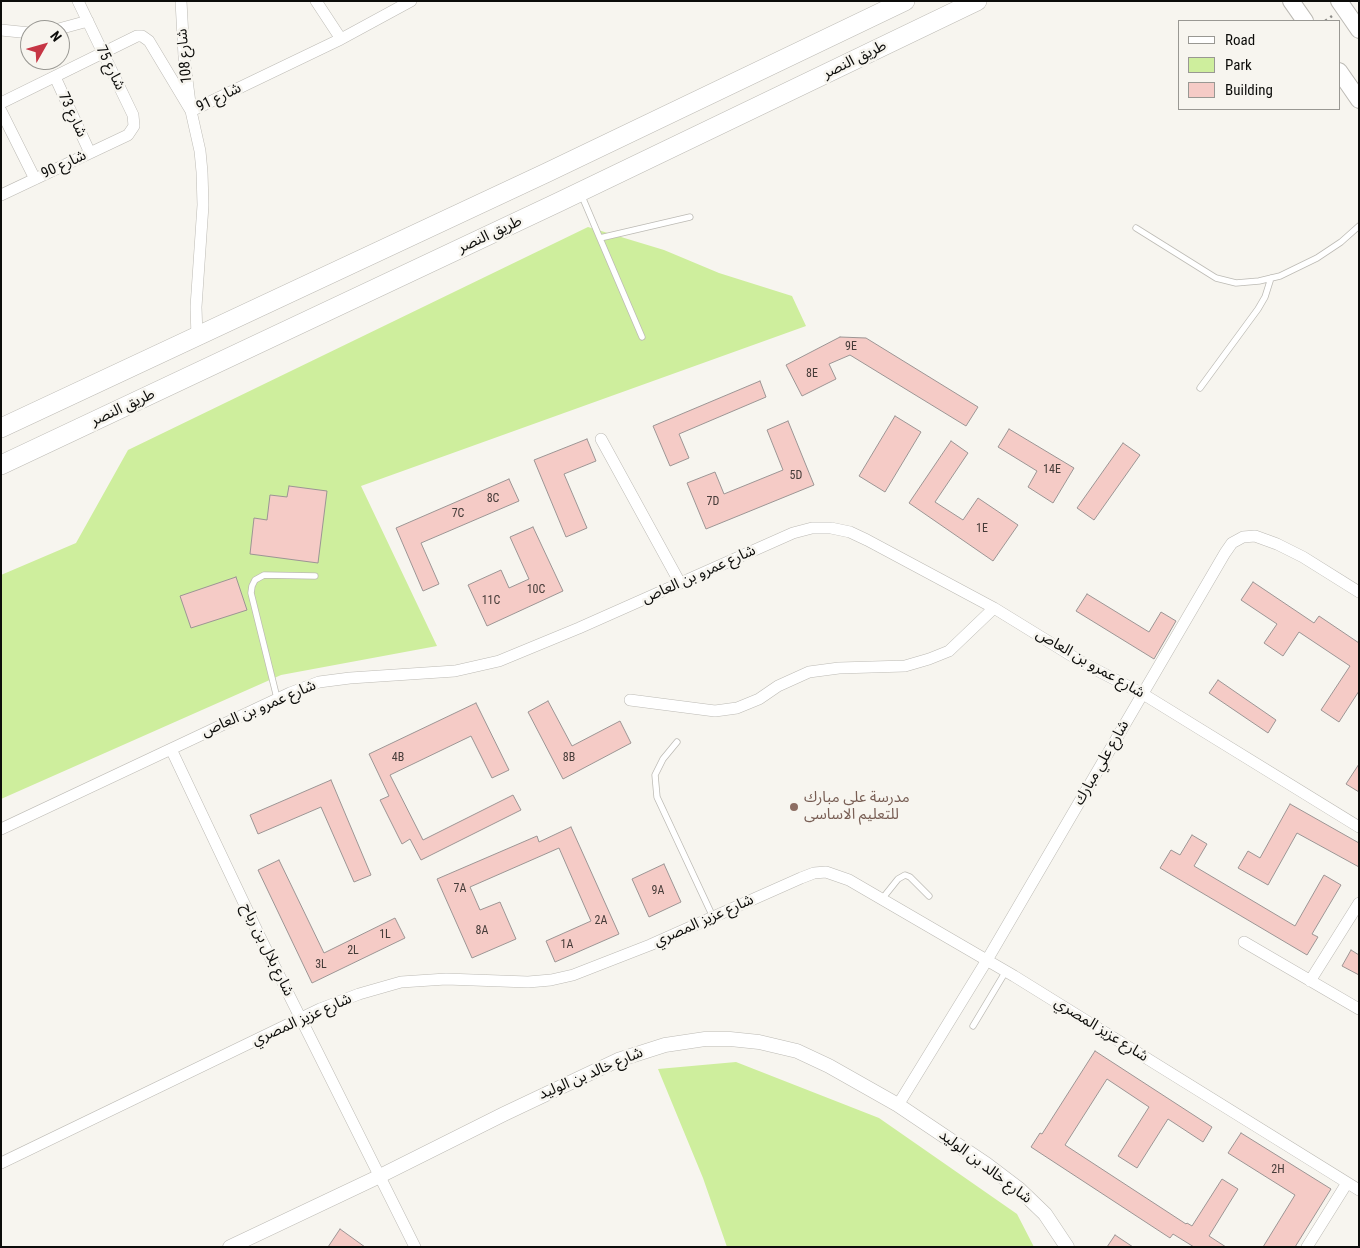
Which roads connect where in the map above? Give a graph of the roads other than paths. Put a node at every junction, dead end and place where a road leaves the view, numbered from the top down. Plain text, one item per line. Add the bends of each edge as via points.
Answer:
1 (78, 1) edge
2 (181, 1) edge
3 (316, 1) edge
4 (411, 1) edge
5 (905, 1) edge
6 (977, 1) edge
7 (1291, 1) edge
8 (1339, 1) edge
9 (1304, 20) edge
10 (88, 21) junction
11 (70, 27) edge
12 (1, 30) edge
13 (1359, 30) edge
14 (20, 32) edge
15 (341, 39) junction
16 (104, 54) junction
17 (1340, 72) edge
18 (55, 77) junction
19 (1359, 100) edge
20 (1, 103) edge
21 (1, 111) edge
22 (191, 111) junction
23 (128, 135) joint
24 (90, 153) junction
25 (546, 173) junction
26 (35, 179) junction
27 (580, 192) junction
28 (1, 195) edge
29 (559, 202) junction
30 (690, 217) dead end
31 (1359, 226) edge
32 (1136, 228) dead end
33 (600, 238) junction
34 (1271, 278) junction
35 (197, 337) junction
36 (642, 337) dead end
37 (1200, 388) dead end
38 (1, 428) edge
39 (601, 439) dead end
40 (1, 465) edge
41 (315, 576) dead end
42 (680, 583) junction
43 (1359, 592) edge
44 (994, 608) junction
45 (1143, 694) junction
46 (277, 698) junction
47 (630, 700) dead end
48 (677, 742) dead end
49 (171, 749) junction
50 (1359, 827) edge
51 (1, 828) edge
52 (929, 896) dead end
53 (882, 899) junction
54 (1359, 903) edge
55 (714, 917) junction
56 (1244, 942) dead end
57 (987, 960) junction
58 (1006, 971) junction
59 (1310, 981) junction
60 (1359, 1009) edge
61 (301, 1019) junction
62 (973, 1026) dead end
63 (898, 1105) junction
64 (1, 1164) edge
65 (380, 1176) junction
66 (1347, 1183) junction
67 (1359, 1190) edge
68 (230, 1247) edge
69 (415, 1247) edge
70 (1068, 1247) edge
71 (1307, 1247) edge

1 - 10 street, شارع 75
2 - 22 street, شارع 108
3 - 15 street
4 - 15 street, شارع 91
5 - 25 highway, طريق النصر
6 - 27 highway, طريق النصر
7 - 9 main road
8 - 13 main road
10 - 11 street
10 - 16 street, شارع 75
12 - 14 street
15 - 22 street, شارع 91
16 - 18 street
16 - 22 street, شارع 91 via 137,36 146,37
16 - 23 street, شارع 75 via 133,115 134,126
17 - 19 main road
18 - 20 street
18 - 24 street, شارع 73
21 - 26 street
22 - 35 street via 200,151 203,205
23 - 24 street, شارع 90
24 - 26 street, شارع 90
25 - 29 highway
25 - 35 highway, طريق النصر
26 - 28 street, شارع 90
27 - 29 highway, طريق النصر
27 - 33 lane
29 - 40 highway, طريق النصر
30 - 33 lane
31 - 34 lane via 1317,258
32 - 34 lane via 1216,278 1236,283
33 - 36 lane
34 - 37 lane via 1258,309
35 - 38 highway, طريق النصر
39 - 42 street
41 - 46 lane via 264,575 252,586 251,593
42 - 44 street, شارع عمرو بن العاص via 793,533 831,528 867,540
42 - 46 street, شارع عمرو بن العاص via 499,660 455,671 320,682
43 - 45 street, شارع علي مبارك via 1277,544 1255,536 1243,537 1232,543 1225,553
44 - 45 street, شارع عمرو بن العاص via 1086,664
44 - 47 street via 949,651 913,664 808,672 759,699 737,708 715,711
45 - 50 street, شارع عمرو بن العاص
45 - 57 street, شارع علي مبارك
46 - 49 street, شارع عمرو بن العاص
48 - 55 lane via 656,774 656,797
49 - 51 street, شارع عمرو بن العاص
49 - 61 street, شارع بلال بن رباح
52 - 53 lane via 905,875
53 - 55 street, شارع عزيز المصري via 836,875 814,873
53 - 57 street, شارع عزيز المصري
54 - 59 street
55 - 61 street, شارع عزيز المصري via 572,975 528,982 446,979 401,982 352,997
56 - 59 street
57 - 58 street, شارع عزيز المصري
57 - 63 street, شارع علي مبارك
58 - 62 lane
58 - 66 street, شارع عزيز المصري
59 - 60 street
61 - 64 street, شارع عزيز المصري
61 - 65 street, شارع بلال بن رباح
63 - 65 street, شارع خالد بن الوليد via 797,1051 759,1042 705,1039 665,1045 618,1060
63 - 70 street, شارع خالد بن الوليد via 1019,1189 1045,1214
65 - 68 street, شارع خالد بن الوليد
65 - 69 street, شارع بلال بن رباح
66 - 67 street, شارع عزيز المصري
66 - 71 street

